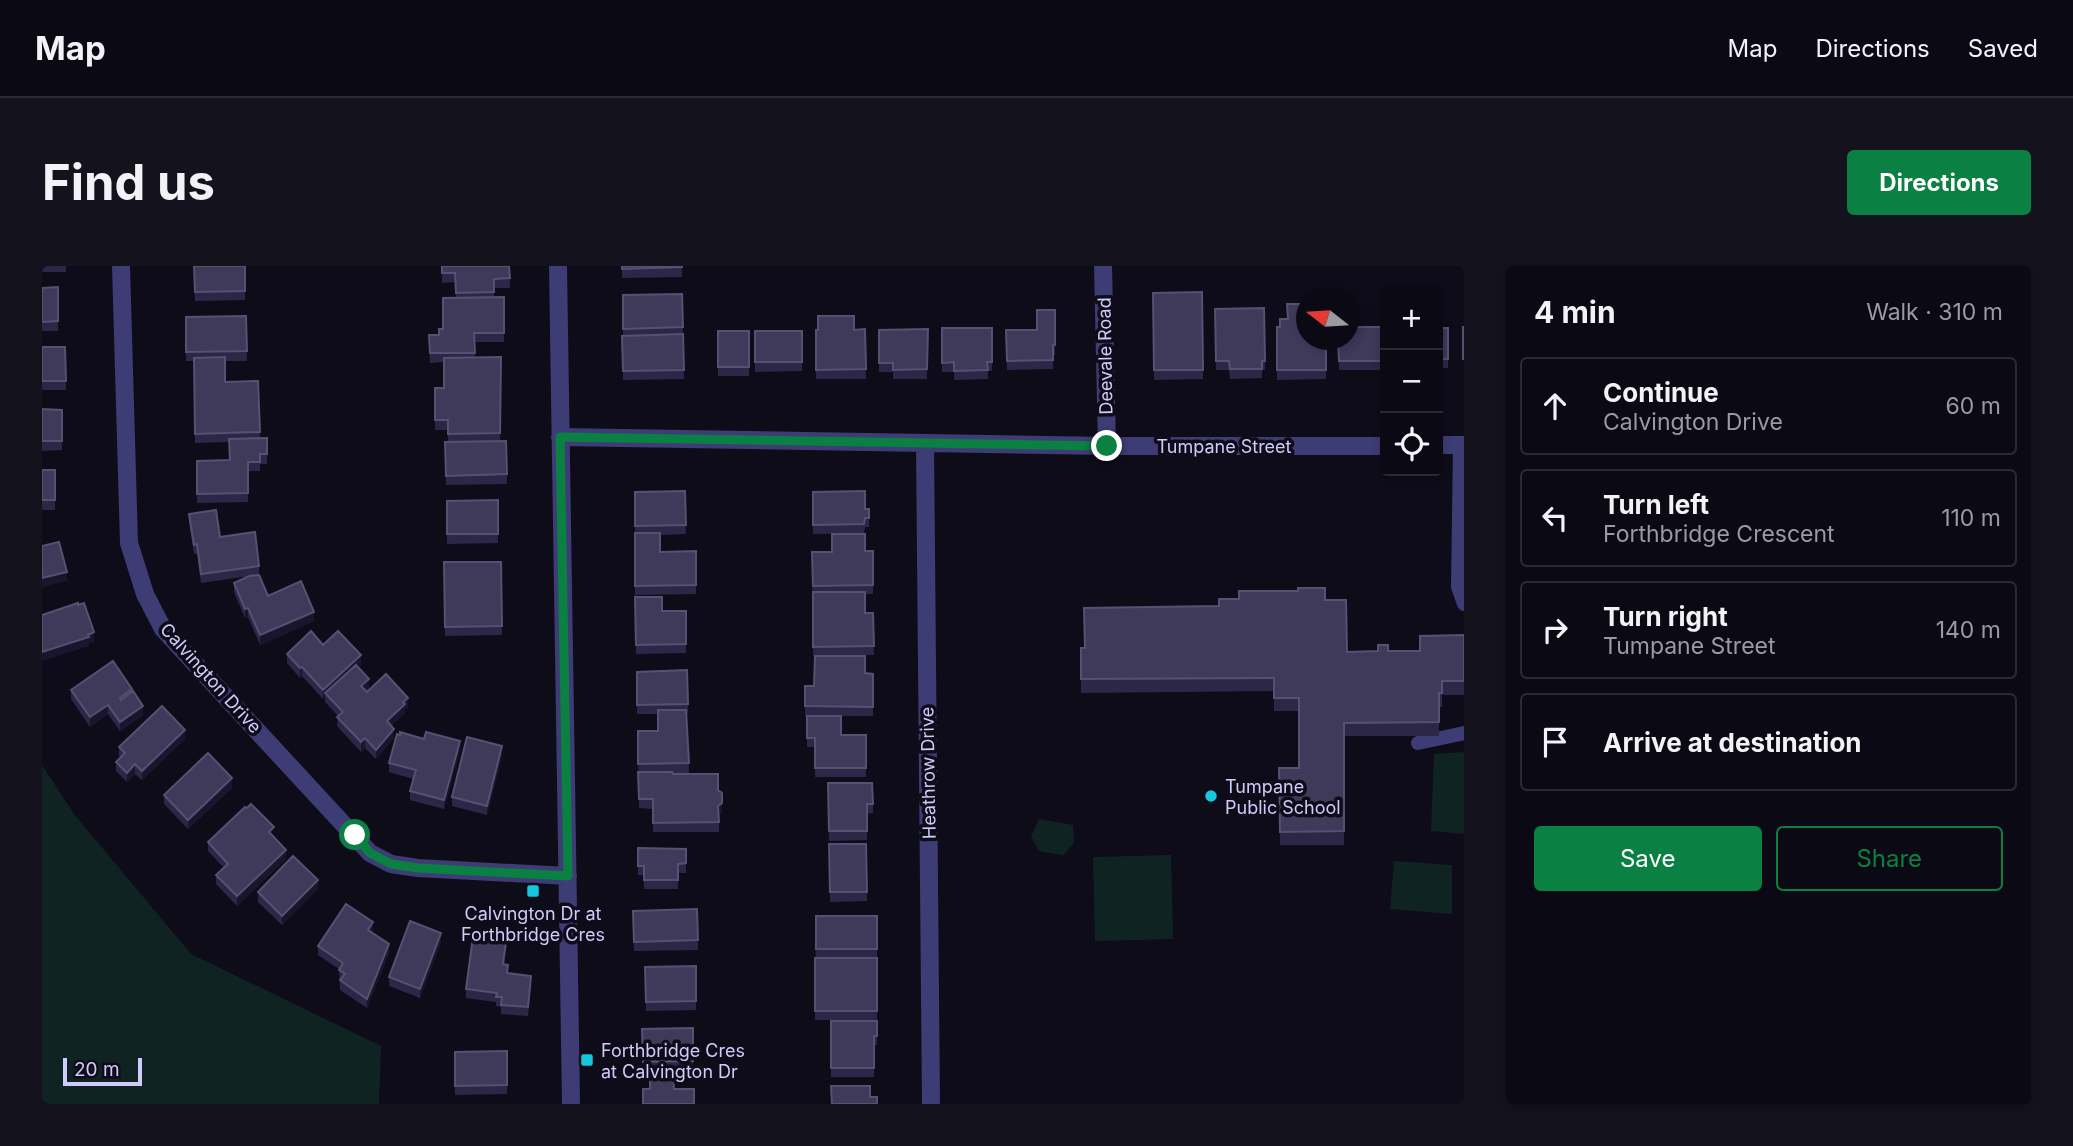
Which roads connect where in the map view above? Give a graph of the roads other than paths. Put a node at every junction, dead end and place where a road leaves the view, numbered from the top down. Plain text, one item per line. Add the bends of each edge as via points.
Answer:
1 (121, 266) edge
2 (558, 266) edge
3 (1104, 266) edge
4 (560, 437) junction
5 (925, 443) junction
6 (1443, 445) edge
7 (1462, 445) edge
8 (1107, 446) junction
9 (1380, 446) edge
10 (1464, 604) edge
11 (1464, 733) edge
12 (1418, 743) edge
13 (568, 876) junction
14 (571, 1104) edge
15 (931, 1104) edge

1 - 13 street, Calvington Drive via 129,543 145,594 163,629 370,853 391,864 418,868
2 - 4 street
3 - 8 street, Deevale Road
4 - 5 street, Tumpane Street
4 - 13 street
5 - 8 street, Tumpane Street
5 - 15 street, Heathrow Drive
6 - 7 street
7 - 10 lane via 1458,587
8 - 9 street, Tumpane Street
11 - 12 lane
13 - 14 street

